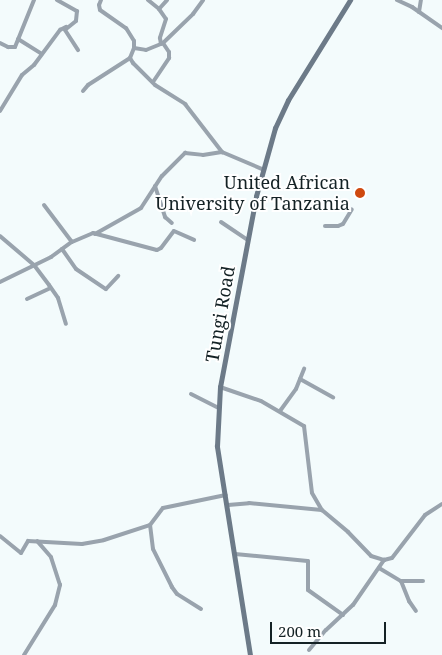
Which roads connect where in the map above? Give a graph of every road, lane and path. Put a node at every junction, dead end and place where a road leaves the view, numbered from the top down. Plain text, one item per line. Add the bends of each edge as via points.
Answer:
1 (34, 0) edge
2 (57, 0) edge
3 (101, 0) edge
4 (148, 0) edge
5 (167, 0) edge
6 (203, 0) edge
7 (350, 0) edge
8 (397, 0) edge
9 (421, 0) edge
10 (159, 9) junction
11 (419, 12) junction
12 (66, 27) junction
13 (442, 28) edge
14 (18, 39) junction
15 (0, 43) edge
16 (162, 44) junction
17 (134, 48) junction
18 (78, 50) dead end
19 (42, 54) junction
20 (130, 58) junction
21 (153, 82) junction
22 (83, 91) dead end
23 (0, 111) edge
24 (222, 152) junction
25 (262, 169) junction
26 (154, 186) junction
27 (44, 205) dead end
28 (352, 208) dead end
29 (221, 222) dead end
30 (172, 223) dead end
31 (325, 226) dead end
32 (95, 234) junction
33 (0, 236) edge
34 (194, 240) dead end
35 (248, 240) junction
36 (72, 242) junction
37 (62, 248) junction
38 (34, 265) junction
39 (118, 276) dead end
40 (0, 282) edge
41 (51, 288) junction
42 (27, 299) dead end
43 (66, 324) dead end
44 (304, 369) dead end
45 (300, 380) junction
46 (220, 387) junction
47 (191, 394) dead end
48 (333, 397) dead end
49 (218, 408) junction
50 (280, 411) junction
51 (226, 495) junction
52 (442, 504) edge
53 (228, 505) junction
54 (322, 510) junction
55 (150, 525) junction
56 (0, 536) edge
57 (37, 542) junction
58 (235, 554) junction
59 (384, 560) junction
60 (379, 568) junction
61 (401, 581) junction
62 (423, 581) dead end
63 (201, 609) dead end
64 (416, 611) dead end
65 (344, 615) junction
66 (309, 650) dead end
67 (24, 655) edge
68 (250, 655) edge

1 - 14 street
2 - 12 street via 75,8 78,13 76,21
3 - 17 street via 100,10 128,30
4 - 10 street
5 - 10 street
6 - 16 street
7 - 25 main road, Tungi Road via 288,100
8 - 11 street
9 - 11 street
10 - 16 street via 166,21 160,36
11 - 13 street
12 - 18 street
12 - 19 street
14 - 15 street via 14,47
14 - 19 street
16 - 17 street via 146,50
16 - 21 street via 169,52 169,58
17 - 20 street
19 - 23 street via 20,77
20 - 21 street
20 - 22 street
21 - 24 street via 185,104
24 - 25 street
24 - 26 street via 185,153
25 - 35 main road, Tungi Road
26 - 30 street via 165,217
26 - 32 street via 141,208
27 - 36 street
28 - 31 street via 343,224
29 - 35 street
32 - 34 street via 157,250 174,231
32 - 36 street
33 - 38 street
35 - 46 main road, Tungi Road
36 - 37 street
37 - 38 street
37 - 39 street via 76,269 106,289
38 - 40 street
38 - 41 street
41 - 42 street
41 - 43 street via 58,298
44 - 45 street
45 - 48 street
45 - 50 street
46 - 49 main road, Tungi Road
46 - 50 street
47 - 49 street
49 - 51 main road, Tungi Road via 218,446
50 - 54 street via 304,426 312,493
51 - 53 main road, Tungi Road
51 - 55 street via 163,508
52 - 59 street via 424,515 392,558
53 - 54 street via 249,503
53 - 58 main road, Tungi Road
54 - 59 street via 371,556
55 - 57 street via 82,544
55 - 63 street via 153,549 172,586 177,594
56 - 57 street via 19,553 23,552 28,541
57 - 67 street via 51,557 60,585 55,606
58 - 65 street via 308,561 308,590
58 - 68 main road, Tungi Road
59 - 60 street
60 - 61 street
60 - 65 street
61 - 62 street
61 - 64 street
65 - 66 street

